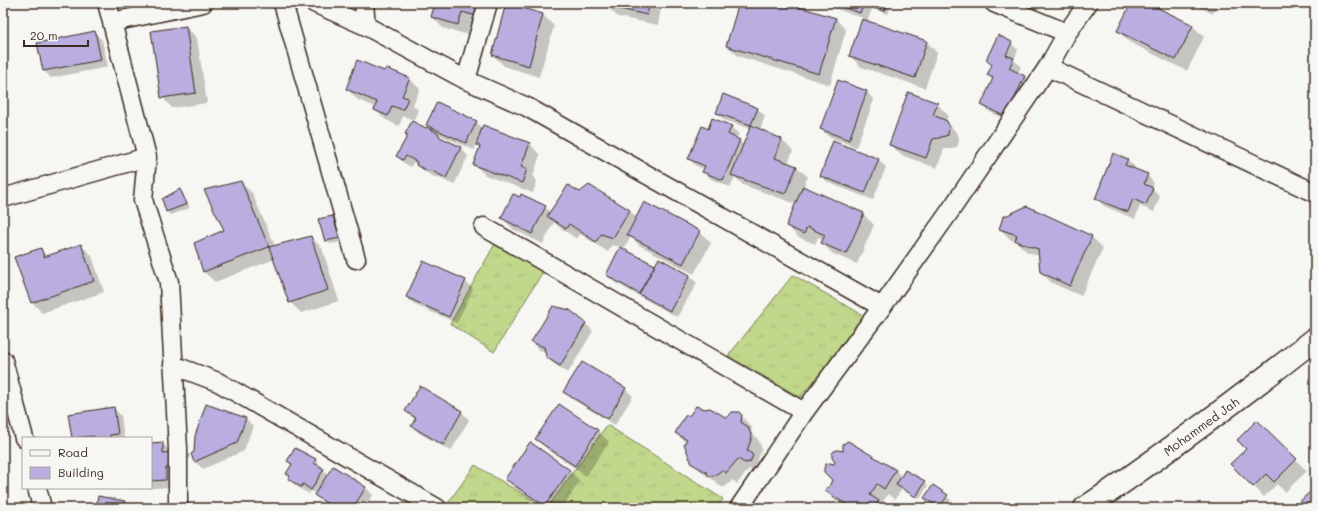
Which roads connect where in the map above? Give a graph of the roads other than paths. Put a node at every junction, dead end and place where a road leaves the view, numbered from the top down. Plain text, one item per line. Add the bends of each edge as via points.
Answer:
1 (107, 3) edge
2 (203, 3) edge
3 (283, 3) edge
4 (314, 3) edge
5 (364, 3) edge
6 (488, 3) edge
7 (994, 3) edge
8 (1088, 3) edge
9 (112, 22) junction
10 (366, 26) junction
11 (1067, 33) junction
12 (1048, 67) junction
13 (466, 80) junction
14 (147, 157) junction
15 (1315, 193) edge
16 (3, 198) edge
17 (484, 227) dead end
18 (356, 259) dead end
19 (882, 307) junction
20 (1315, 339) edge
21 (3, 360) edge
22 (173, 365) junction
23 (804, 412) junction
24 (24, 437) edge
25 (37, 489) edge
26 (42, 508) edge
27 (178, 508) edge
28 (437, 508) edge
29 (739, 508) edge
30 (1085, 508) edge

1 - 9 street
2 - 9 street
3 - 18 street
4 - 10 street
5 - 10 street
6 - 13 street
7 - 11 street
8 - 11 street
9 - 14 street
10 - 13 street
11 - 12 street
12 - 15 street
12 - 19 street
13 - 19 street via 527,107
14 - 16 street
14 - 22 street via 143,200 169,282
17 - 23 street
19 - 23 street
20 - 30 street, Mohammed Jah via 1240,398
21 - 24 street
22 - 27 street via 178,448
22 - 28 street via 218,382
23 - 29 street
25 - 26 street

